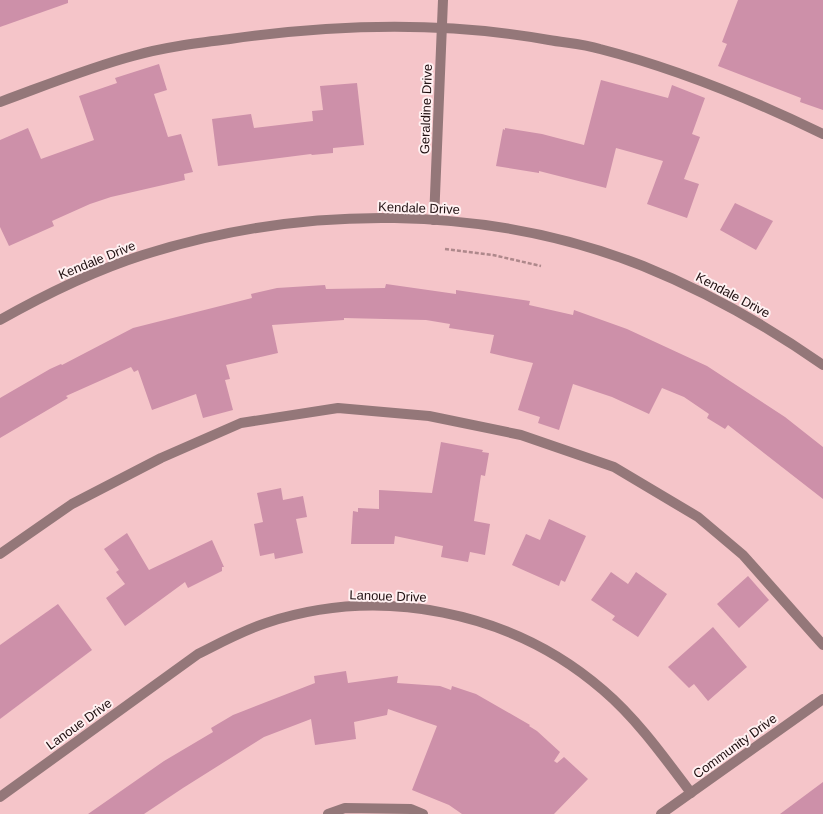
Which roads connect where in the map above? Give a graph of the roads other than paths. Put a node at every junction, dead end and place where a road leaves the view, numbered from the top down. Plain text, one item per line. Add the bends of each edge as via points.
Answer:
1 (443, 0) edge
2 (442, 28) junction
3 (0, 102) edge
4 (823, 134) edge
5 (434, 220) junction
6 (0, 320) edge
7 (823, 365) edge
8 (0, 554) edge
9 (823, 645) edge
10 (823, 699) edge
11 (691, 792) junction
12 (0, 797) edge
13 (328, 814) edge
14 (423, 814) edge
15 (661, 814) edge

1 - 2 street, Geraldine Drive
2 - 3 street via 374,26 283,31 208,42 134,56
2 - 4 street via 518,34 598,48 694,77 766,106
2 - 5 street, Geraldine Drive
5 - 6 street, Kendale Drive via 380,218 318,221 255,228 196,240 142,255 89,275
5 - 7 street, Kendale Drive via 477,224 533,234 588,248 642,266 694,288 744,314
8 - 9 street via 72,504 160,458 241,423 338,408 429,416 521,435 614,467 698,517 743,555
10 - 11 street, Community Drive
11 - 12 street, Lanoue Drive via 628,714 576,668 546,650 515,634 470,619 415,608 378,606 340,607 302,613 266,623 231,637 198,654
11 - 15 street, Community Drive
13 - 14 street via 345,808 411,808

